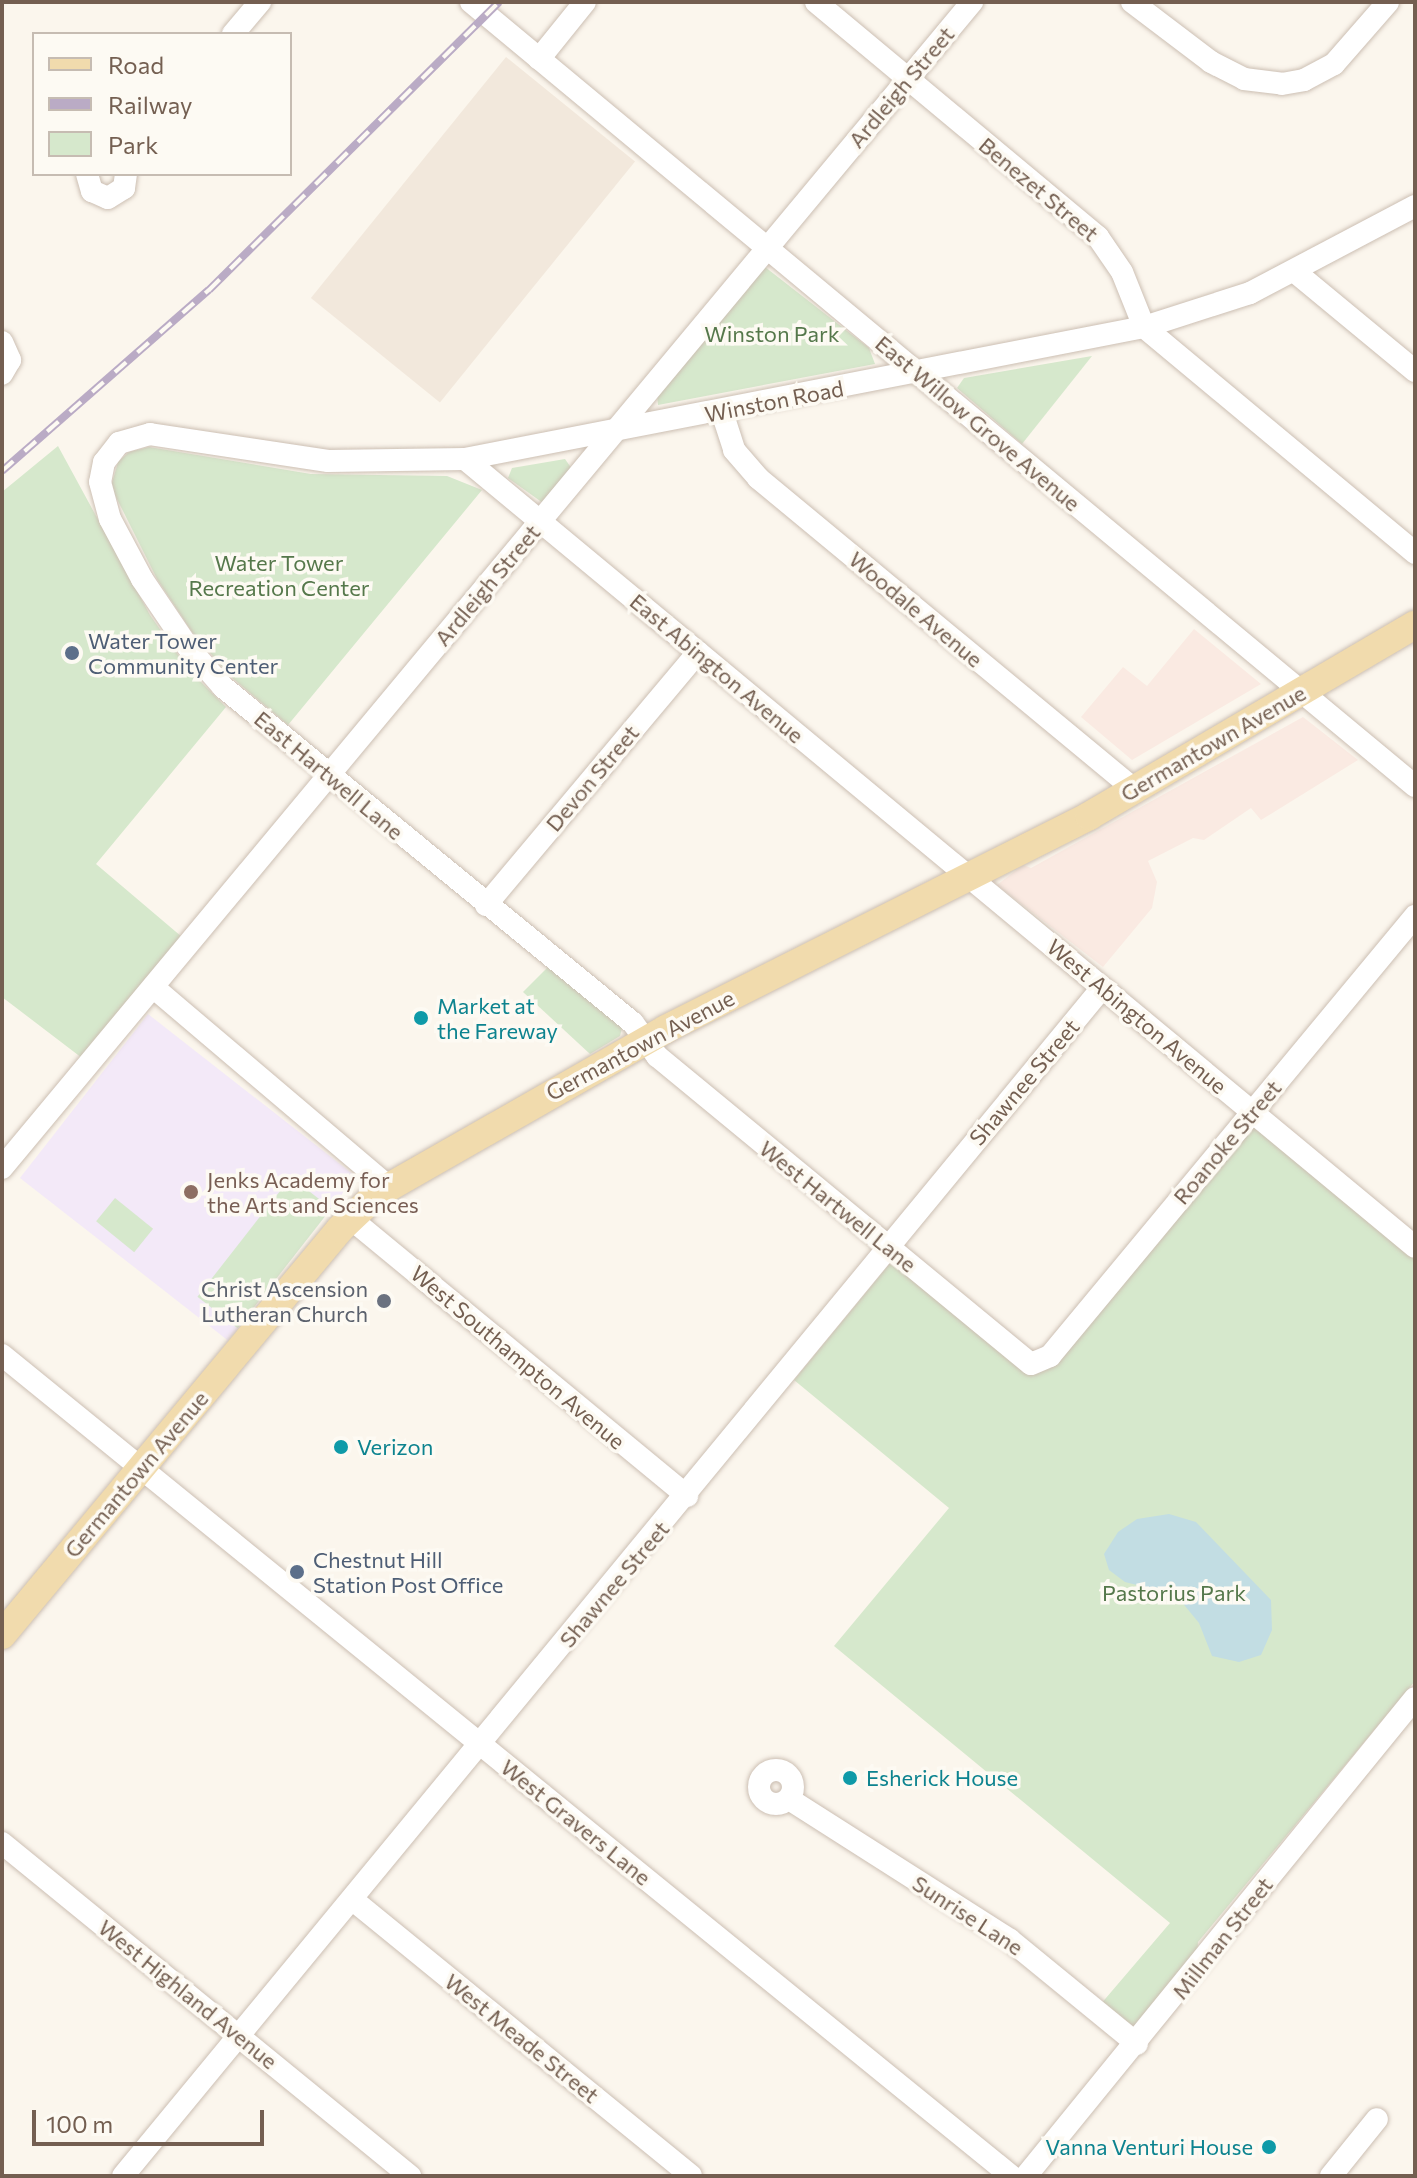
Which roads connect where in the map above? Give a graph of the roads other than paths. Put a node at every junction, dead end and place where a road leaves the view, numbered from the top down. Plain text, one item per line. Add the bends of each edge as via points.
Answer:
1 (260, 2) edge
2 (471, 2) edge
3 (585, 2) edge
4 (816, 2) edge
5 (1132, 2) edge
6 (1388, 2) edge
7 (970, 3) edge
8 (235, 32) edge
9 (539, 59) junction
10 (908, 78) junction
11 (88, 176) edge
12 (126, 176) edge
13 (1415, 206) edge
14 (767, 248) junction
15 (1294, 271) junction
16 (1144, 327) junction
17 (2, 342) edge
18 (1415, 371) edge
19 (917, 373) junction
20 (2, 374) edge
21 (722, 412) junction
22 (613, 434) junction
23 (111, 452) joint
24 (465, 459) junction
25 (540, 521) junction
26 (1415, 553) edge
27 (1415, 625) edge
28 (698, 652) junction
29 (1301, 692) junction
30 (329, 775) junction
31 (1415, 786) edge
32 (1135, 790) junction
33 (970, 877) junction
34 (486, 905) junction
35 (1415, 916) edge
36 (153, 987) junction
37 (1102, 988) junction
38 (646, 1040) junction
39 (1252, 1113) junction
40 (2, 1168) edge
41 (389, 1187) junction
42 (350, 1218) junction
43 (1415, 1247) edge
44 (887, 1249) junction
45 (2, 1355) edge
46 (1036, 1365) joint
47 (140, 1469) junction
48 (687, 1496) junction
49 (2, 1635) edge
50 (1415, 1698) edge
51 (481, 1745) junction
52 (789, 1799) dead end
53 (2, 1843) edge
54 (353, 1900) junction
55 (239, 2036) junction
56 (1137, 2044) junction
57 (1377, 2119) dead end
58 (123, 2176) edge
59 (410, 2176) edge
60 (691, 2176) edge
61 (1011, 2176) edge
62 (1026, 2176) edge
63 (1331, 2176) edge

1 - 8 street
2 - 9 street, East Willow Grove Avenue
3 - 9 street
4 - 10 street, Benezet Street
5 - 6 street via 1211,62 1244,79 1282,84 1304,80 1334,64
7 - 10 street, Ardleigh Street
9 - 14 street, East Willow Grove Avenue
10 - 14 street, Ardleigh Street
10 - 16 street, Benezet Street via 1098,237 1122,272
11 - 12 street via 92,191 108,198 124,188
13 - 15 street, Winston Road
14 - 19 street, East Willow Grove Avenue
14 - 22 street, Ardleigh Street
15 - 16 street, Winston Road via 1229,302
15 - 18 street
16 - 19 street, Winston Road
16 - 26 street, Benezet Street
17 - 20 street via 10,360
19 - 21 street, Winston Road
19 - 29 street, East Willow Grove Avenue
21 - 22 street, Winston Road
21 - 32 street, Woodale Avenue via 734,450 758,478
22 - 24 street, Winston Road
22 - 25 street, Ardleigh Street
23 - 24 street, Winston Road via 128,439 150,434 317,460
23 - 30 street, East Hartwell Lane via 101,472 104,505 169,621 223,687
24 - 25 street, East Abington Avenue
25 - 28 street, East Abington Avenue
25 - 30 street, Ardleigh Street
27 - 29 main road, Germantown Avenue
28 - 33 street, East Abington Avenue
28 - 34 street, Devon Street
29 - 31 street, East Willow Grove Avenue
29 - 32 main road, Germantown Avenue
30 - 34 street, East Hartwell Lane
30 - 36 street, Ardleigh Street
32 - 33 main road, Germantown Avenue
33 - 37 street, West Abington Avenue
33 - 38 main road, Germantown Avenue
34 - 38 street, East Hartwell Lane via 633,1023
35 - 39 street, Roanoke Street
36 - 40 street, Ardleigh Street
36 - 41 street
37 - 39 street, West Abington Avenue
37 - 44 street, Shawnee Street
38 - 41 main road, Germantown Avenue
38 - 44 street, West Hartwell Lane via 657,1056
39 - 43 street, West Abington Avenue
39 - 46 street, Roanoke Street via 1050,1356
41 - 42 main road, Germantown Avenue
42 - 47 main road, Germantown Avenue
42 - 48 street, West Southampton Avenue
44 - 46 street, West Hartwell Lane
44 - 48 street, Shawnee Street
45 - 47 street, West Gravers Lane
47 - 49 main road, Germantown Avenue
47 - 51 street, West Gravers Lane
48 - 51 street, Shawnee Street
50 - 56 street, Millman Street
51 - 54 street, Shawnee Street
51 - 61 street, West Gravers Lane
52 - 56 street, Sunrise Lane via 1010,1940
53 - 55 street, West Highland Avenue
54 - 55 street, Shawnee Street
54 - 60 street, West Meade Street
55 - 58 street, Shawnee Street
55 - 59 street, West Highland Avenue
56 - 62 street, Millman Street
57 - 63 street

